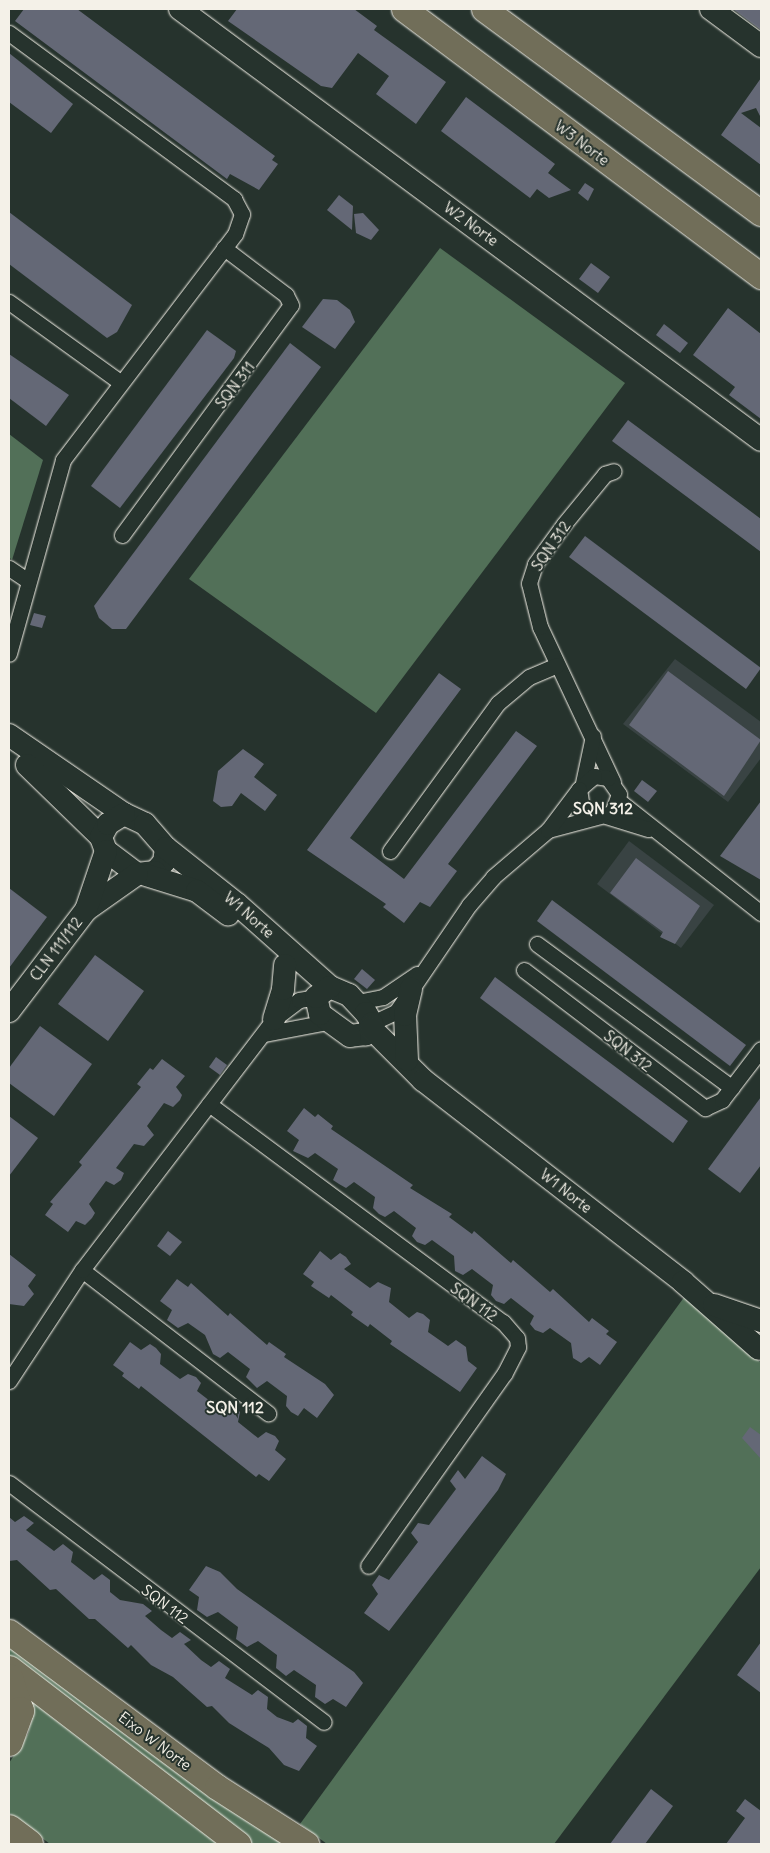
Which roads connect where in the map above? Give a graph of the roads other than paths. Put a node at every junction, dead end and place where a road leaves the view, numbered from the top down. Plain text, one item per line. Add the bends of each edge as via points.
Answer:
1 (180, 9) edge
2 (404, 9) edge
3 (484, 9) edge
4 (711, 9) edge
5 (9, 33) edge
6 (755, 41) edge
7 (761, 213) edge
8 (224, 248) junction
9 (761, 276) edge
10 (9, 302) edge
11 (120, 382) junction
12 (761, 440) edge
13 (614, 471) dead end
14 (122, 535) dead end
15 (9, 568) edge
16 (28, 581) junction
17 (9, 654) edge
18 (557, 665) junction
19 (9, 724) edge
20 (594, 736) junction
21 (13, 744) edge
22 (613, 782) junction
23 (581, 786) junction
24 (619, 801) junction
25 (124, 814) junction
26 (599, 816) junction
27 (548, 830) junction
28 (656, 832) junction
29 (104, 844) junction
30 (166, 848) junction
31 (390, 851) dead end
32 (142, 875) junction
33 (86, 910) junction
34 (761, 913) edge
35 (537, 944) dead end
36 (284, 965) junction
37 (524, 970) dead end
38 (415, 981) junction
39 (321, 993) junction
40 (357, 1002) junction
41 (9, 1011) edge
42 (327, 1022) junction
43 (269, 1026) junction
44 (367, 1029) junction
45 (761, 1049) edge
46 (407, 1060) junction
47 (423, 1080) junction
48 (732, 1088) junction
49 (209, 1104) junction
50 (82, 1270) junction
51 (708, 1303) junction
52 (761, 1321) edge
53 (760, 1344) edge
54 (9, 1380) edge
55 (268, 1413) dead end
56 (9, 1483) edge
57 (368, 1566) dead end
58 (9, 1632) edge
59 (9, 1668) edge
60 (9, 1678) edge
61 (324, 1722) dead end
62 (9, 1742) edge
63 (9, 1829) edge
64 (30, 1844) edge
65 (238, 1844) edge
66 (306, 1844) edge

1 - 12 street, W2 Norte
2 - 9 main road, W3 Norte
3 - 7 main road
4 - 6 street
5 - 8 street via 234,199 242,222
8 - 11 street
8 - 14 street, SQN 311 via 286,295 291,305
10 - 11 street
11 - 16 street via 56,473
13 - 18 street, SQN 312 via 605,474 564,524 531,576 536,616
15 - 16 street
16 - 17 street
18 - 20 street, SQN 312
18 - 31 street via 529,677 498,703
19 - 21 street
20 - 22 street, SQN 312
20 - 23 street
21 - 25 street
21 - 29 street
22 - 23 street via 594,776
22 - 24 street
23 - 26 street via 582,809
23 - 27 street
24 - 26 street
24 - 28 street
25 - 29 street via 108,824
25 - 30 street, W1 Norte via 145,824
26 - 27 street
26 - 28 street
27 - 38 street via 493,877
28 - 34 street
29 - 32 street, W1 Norte
29 - 33 street, CLN 111/112
30 - 32 street, CLN 111/112 via 164,862
30 - 39 street, W1 Norte via 237,904
32 - 33 street, CLN 111/112
32 - 36 street, W1 Norte via 197,891 240,923
33 - 41 street, CLN 111/112
35 - 48 street, SQN 312
36 - 39 street, W1 Norte
36 - 43 street via 283,989
37 - 48 street, SQN 312 via 700,1106 715,1105
38 - 40 street via 383,997
38 - 44 street via 391,1017
38 - 46 street via 405,1015
39 - 40 street
39 - 42 street
39 - 43 street via 299,1000
40 - 44 street
42 - 43 street
42 - 44 street
43 - 49 street
44 - 46 street, W1 Norte
44 - 47 street, W1 Norte via 404,1074
45 - 48 street, SQN 312
46 - 47 street, W1 Norte
47 - 51 street, W1 Norte
49 - 50 street
49 - 57 street, SQN 112 via 503,1322 517,1338 518,1346 504,1374
50 - 54 street
50 - 55 street
51 - 52 street, W1 Norte
51 - 53 street, W1 Norte
56 - 61 street, SQN 112
58 - 66 main road, Eixo W Norte via 217,1787
59 - 65 main road, Eixo W Norte
60 - 62 highway via 20,1711
63 - 64 highway

